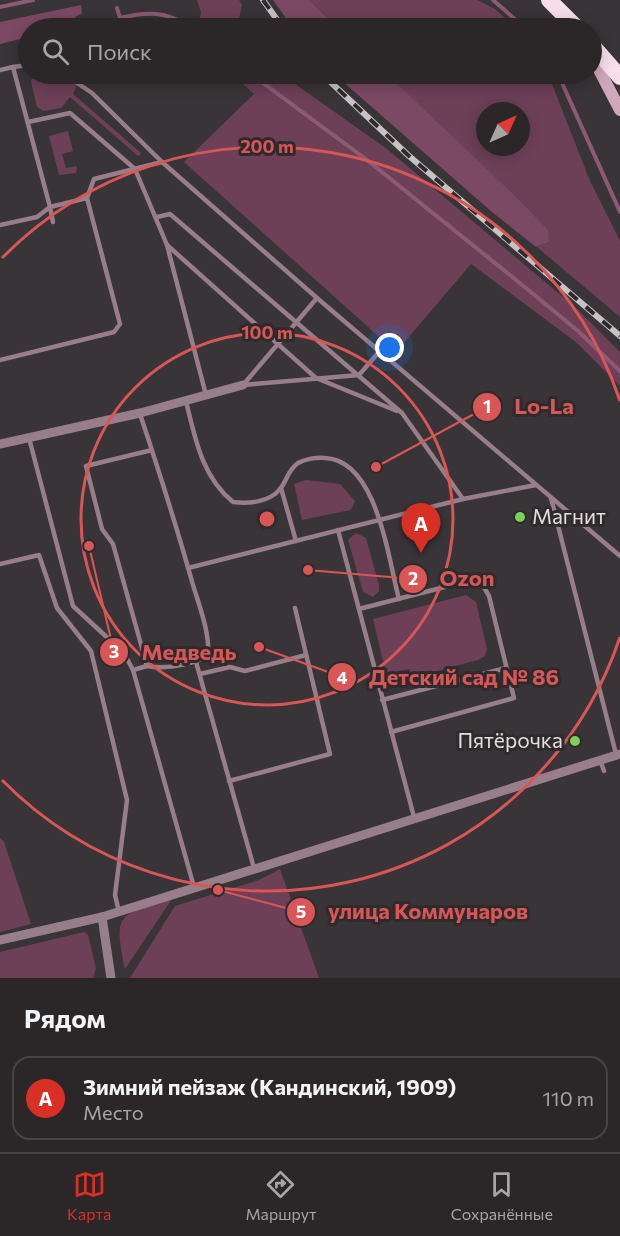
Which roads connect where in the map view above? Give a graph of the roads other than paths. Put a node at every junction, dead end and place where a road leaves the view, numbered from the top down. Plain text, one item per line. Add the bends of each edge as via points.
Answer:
1 (554, 5) edge
2 (566, 18) edge
3 (602, 57) edge
4 (18, 66) edge
5 (13, 67) junction
6 (0, 70) edge
7 (602, 76) edge
8 (620, 77) edge
9 (79, 84) edge
10 (620, 110) edge
11 (28, 122) junction
12 (162, 162) junction
13 (135, 169) junction
14 (87, 198) junction
15 (50, 207) junction
16 (156, 218) junction
17 (53, 222) dead end
18 (0, 225) edge
19 (167, 245) junction
20 (317, 298) junction
21 (297, 322) junction
22 (278, 344) junction
23 (379, 352) junction
24 (0, 360) edge
25 (359, 375) junction
26 (316, 378) junction
27 (243, 385) junction
28 (206, 395) junction
29 (186, 401) junction
30 (140, 413) junction
31 (402, 413) junction
32 (29, 438) junction
33 (0, 444) edge
34 (152, 450) junction
35 (536, 485) junction
36 (281, 488) junction
37 (551, 498) junction
38 (463, 499) junction
39 (379, 520) junction
40 (338, 530) junction
41 (296, 541) junction
42 (620, 556) edge
43 (0, 564) edge
44 (188, 568) junction
45 (399, 599) junction
46 (294, 608) dead end
47 (359, 609) junction
48 (306, 655) junction
49 (196, 662) junction
50 (147, 666) junction
51 (506, 668) junction
52 (133, 670) junction
53 (200, 674) junction
54 (382, 700) junction
55 (391, 732) junction
56 (618, 755) edge
57 (600, 760) junction
58 (604, 771) dead end
59 (229, 781) junction
60 (414, 817) junction
61 (254, 868) junction
62 (194, 887) junction
63 (119, 912) junction
64 (102, 917) junction
65 (0, 940) edge
66 (111, 978) edge

1 - 2 highway
3 - 8 highway
4 - 5 lane
5 - 6 lane
5 - 11 lane
7 - 10 main road
9 - 12 lane
11 - 13 lane via 70,113
11 - 15 lane
12 - 13 lane
12 - 20 lane
13 - 14 lane via 94,179
13 - 16 lane
14 - 15 lane
14 - 24 lane via 120,324 114,332
15 - 17 lane
15 - 18 lane via 37,217
16 - 19 lane
16 - 21 lane via 170,214
19 - 22 lane
19 - 28 lane
20 - 21 lane
20 - 23 lane
21 - 22 lane
21 - 25 lane
22 - 26 lane
22 - 27 lane
23 - 25 lane
23 - 35 lane
25 - 26 lane
25 - 31 lane
26 - 27 lane
26 - 31 lane
27 - 28 street
28 - 29 street
29 - 30 street
29 - 36 lane via 199,454 224,495 243,503 269,499
30 - 32 street
30 - 34 lane
31 - 38 lane
32 - 33 street
32 - 52 lane via 73,606 124,652
34 - 44 lane
34 - 50 lane via 86,466 102,529 113,544
35 - 37 lane
35 - 38 lane
36 - 39 lane via 285,477 299,463 317,457 338,458 352,468 368,491
36 - 41 lane
37 - 42 lane
37 - 56 lane
38 - 39 lane
39 - 40 lane
39 - 45 lane
40 - 41 lane
40 - 47 lane
41 - 44 lane
43 - 63 lane via 39,555 57,608 91,651 127,800 115,895
44 - 49 lane via 209,643 208,657
45 - 47 lane
45 - 51 lane via 468,581 482,584 489,596
46 - 48 lane
47 - 54 lane
48 - 53 lane via 245,672 230,667
48 - 59 lane via 330,754
49 - 50 lane
49 - 53 lane
50 - 52 lane
51 - 54 lane
51 - 55 lane via 514,698
52 - 62 lane
53 - 59 lane
54 - 55 lane
55 - 60 lane
56 - 57 street
57 - 58 lane
57 - 60 street
59 - 61 lane
60 - 61 street
61 - 62 street
62 - 63 street
63 - 64 street
64 - 65 street
64 - 66 street

